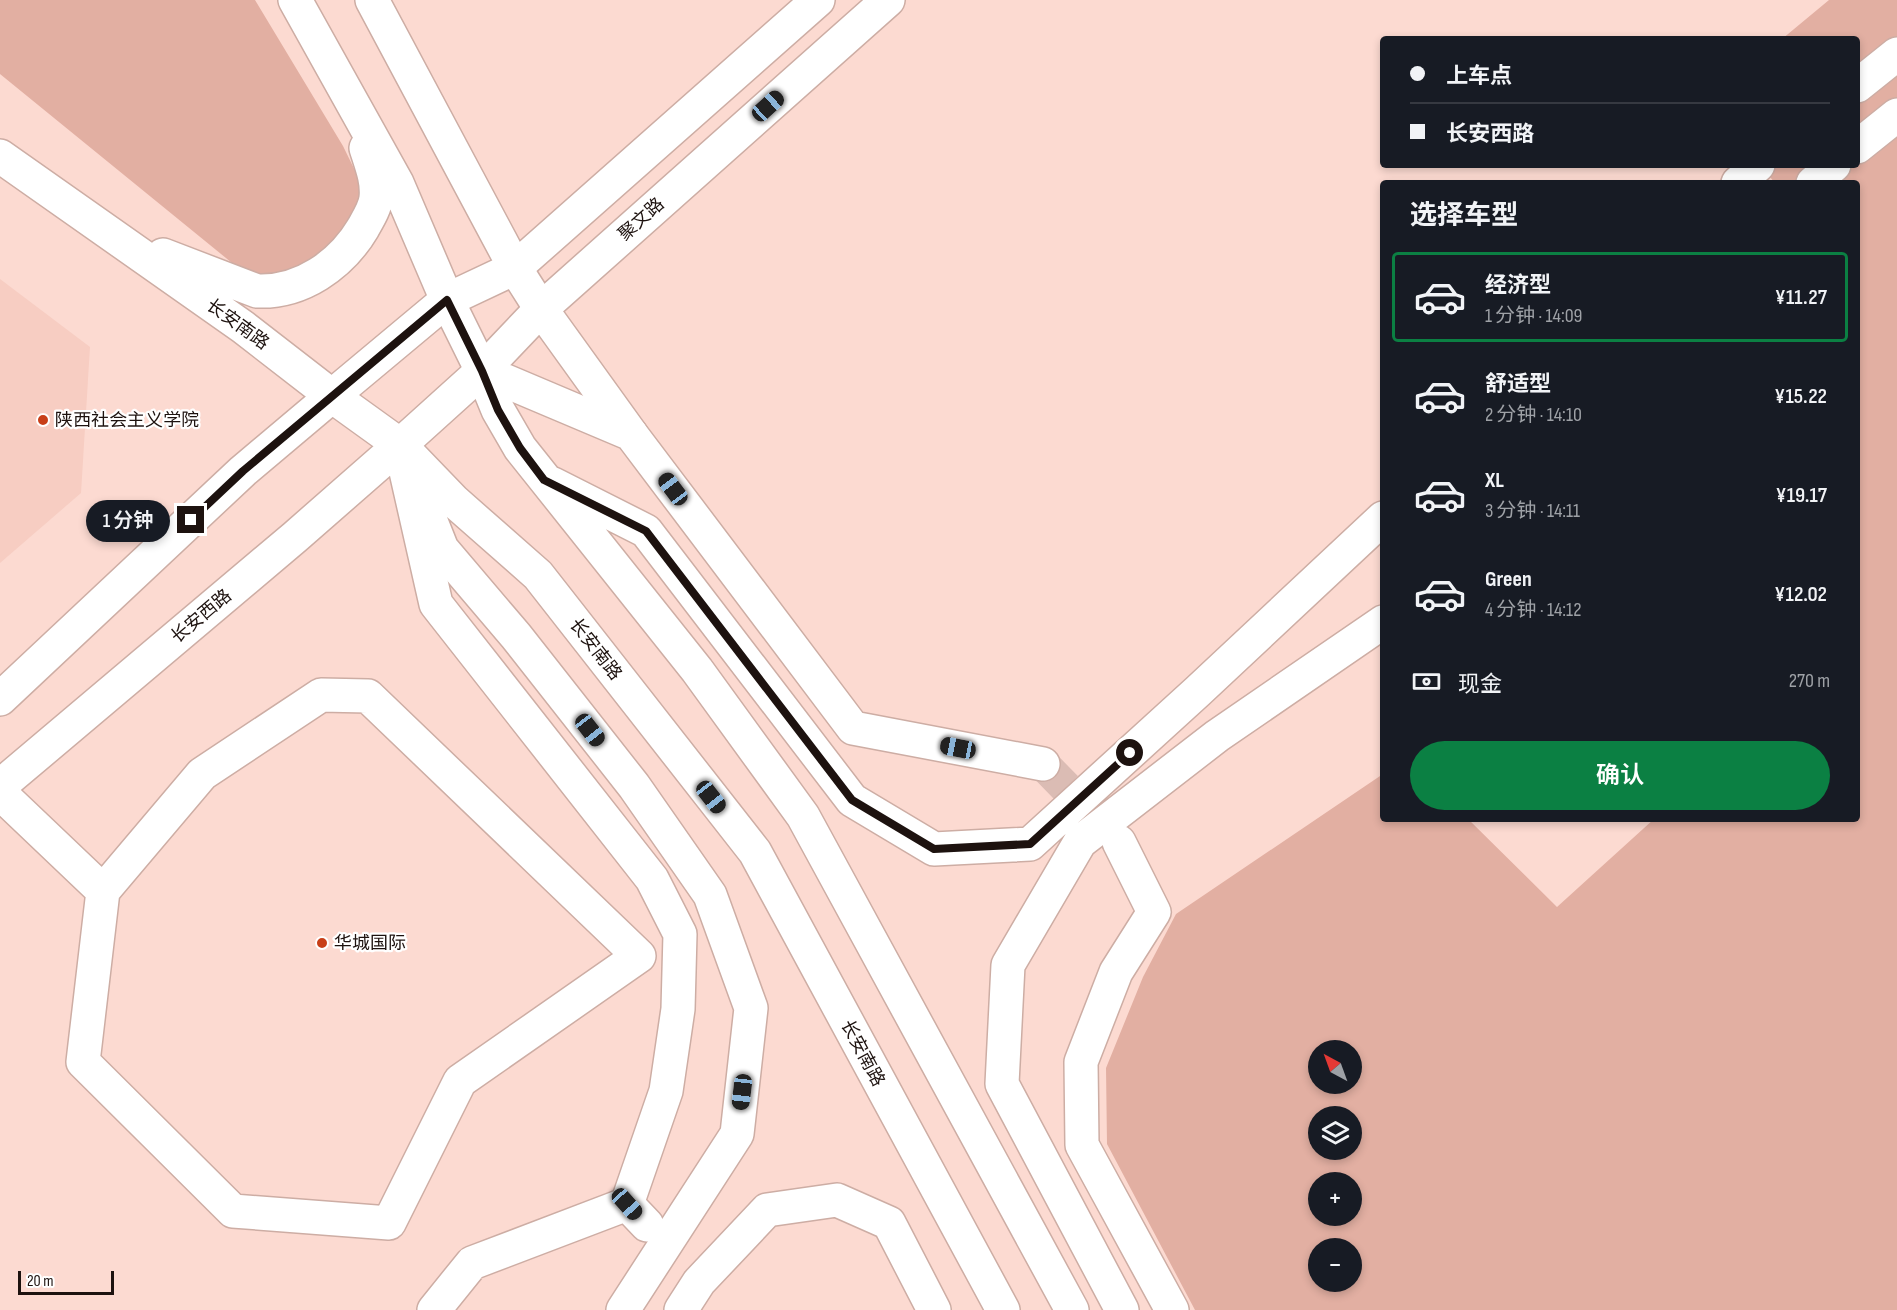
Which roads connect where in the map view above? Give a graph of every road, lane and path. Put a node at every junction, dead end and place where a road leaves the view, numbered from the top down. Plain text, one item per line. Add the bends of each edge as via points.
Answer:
1 (295, 0) edge
2 (372, 0) edge
3 (818, 0) edge
4 (888, 0) edge
5 (1897, 54) edge
6 (1860, 84) edge
7 (350, 99) junction
8 (1897, 115) edge
9 (1860, 145) edge
10 (0, 156) edge
11 (1755, 168) edge
12 (1830, 168) edge
13 (1741, 180) edge
14 (1816, 180) edge
15 (114, 236) junction
16 (515, 267) junction
17 (447, 300) junction
18 (541, 309) junction
19 (482, 371) junction
20 (332, 396) junction
21 (631, 434) junction
22 (400, 445) junction
23 (544, 480) junction
24 (1380, 521) edge
25 (1380, 624) edge
26 (0, 699) edge
27 (1043, 764) tunnel mouth
28 (0, 786) edge
29 (0, 793) edge
30 (1119, 842) tunnel mouth
31 (104, 891) junction
32 (434, 1310) edge
33 (623, 1310) edge
34 (681, 1310) edge
35 (934, 1310) edge
36 (1003, 1310) edge
37 (1072, 1310) edge
38 (1122, 1310) edge
39 (1172, 1310) edge

1 - 7 main road
2 - 16 main road
3 - 16 main road
4 - 18 main road, 聚文路
5 - 6 main road
7 - 15 main road via 375,177 376,199 369,219 343,254 306,282 288,289 257,291
7 - 17 main road via 397,183
8 - 9 main road
10 - 15 main road, 长安南路
11 - 13 main road
12 - 14 main road
15 - 20 main road, 长安南路
16 - 17 main road
16 - 18 main road
17 - 19 main road
17 - 20 main road
18 - 19 main road, 聚文路
18 - 21 main road
19 - 21 main road
19 - 22 main road, 聚文路
19 - 23 main road via 514,439
20 - 22 main road, 长安南路
20 - 26 main road via 243,471
21 - 27 main road via 853,728
22 - 28 main road, 长安西路
22 - 32 main road via 436,604 652,879 680,934 678,1009 666,1091 637,1214 472,1263
22 - 33 main road via 442,549 634,786 710,895 751,1008 737,1134
22 - 36 main road, 长安南路 via 454,501 538,575 754,852
23 - 24 main road via 646,531 852,800 934,849 1030,844
23 - 37 main road via 697,670 803,816
25 - 38 main road via 1216,736 1080,842 1008,965 1002,1084
29 - 31 main road
30 - 39 main road via 1154,912 1116,972 1082,1062 1082,1145
31 - 31 main road via 83,1062 233,1211 389,1223 460,1081 639,956 368,696 321,695 202,774
34 - 35 main road via 699,1282 767,1210 837,1200 889,1223

